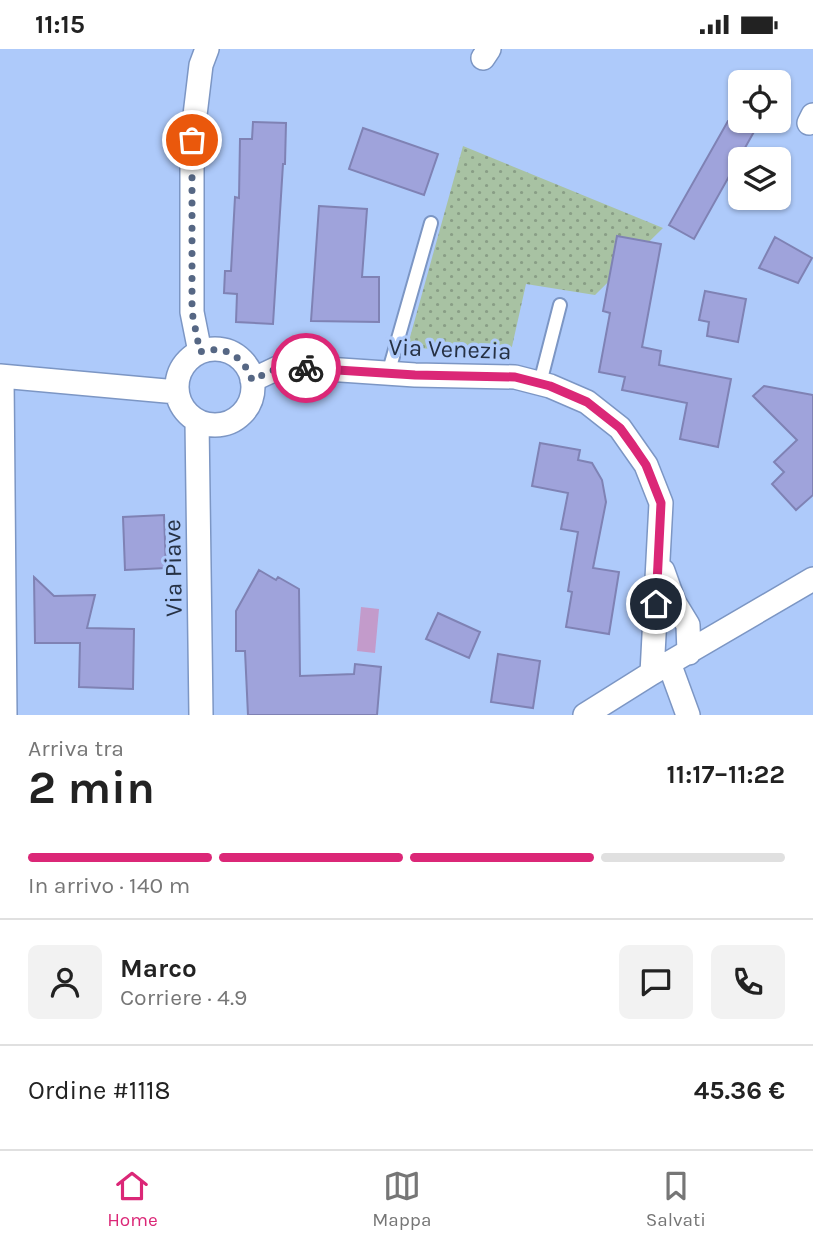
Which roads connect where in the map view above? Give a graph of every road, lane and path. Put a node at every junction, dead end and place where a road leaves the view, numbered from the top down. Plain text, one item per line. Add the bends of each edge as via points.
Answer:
1 (207, 49) edge
2 (431, 223) dead end
3 (560, 305) dead end
4 (200, 352) junction
5 (388, 374) junction
6 (1, 377) edge
7 (252, 380) junction
8 (540, 383) junction
9 (177, 392) junction
10 (197, 421) junction
11 (659, 558) junction
12 (813, 579) edge
13 (670, 663) junction
14 (5, 715) edge
15 (201, 715) edge
16 (586, 715) edge
17 (688, 715) edge

1 - 4 street via 192,140 192,312
2 - 5 lane
3 - 8 lane
4 - 7 street via 227,351 239,358
4 - 9 street via 181,370
5 - 7 street, Via Venezia via 282,366
5 - 8 street, Via Venezia via 515,377
6 - 9 street
6 - 14 street
7 - 10 street via 248,407 238,417 208,425
8 - 11 street, Via Venezia via 587,402 620,428 646,465 661,503
9 - 10 street via 181,404
10 - 15 street, Via Piave
11 - 13 street, Via Venezia
11 - 13 street, Via Venezia via 674,602 688,625
12 - 13 street
13 - 16 street
13 - 17 street

